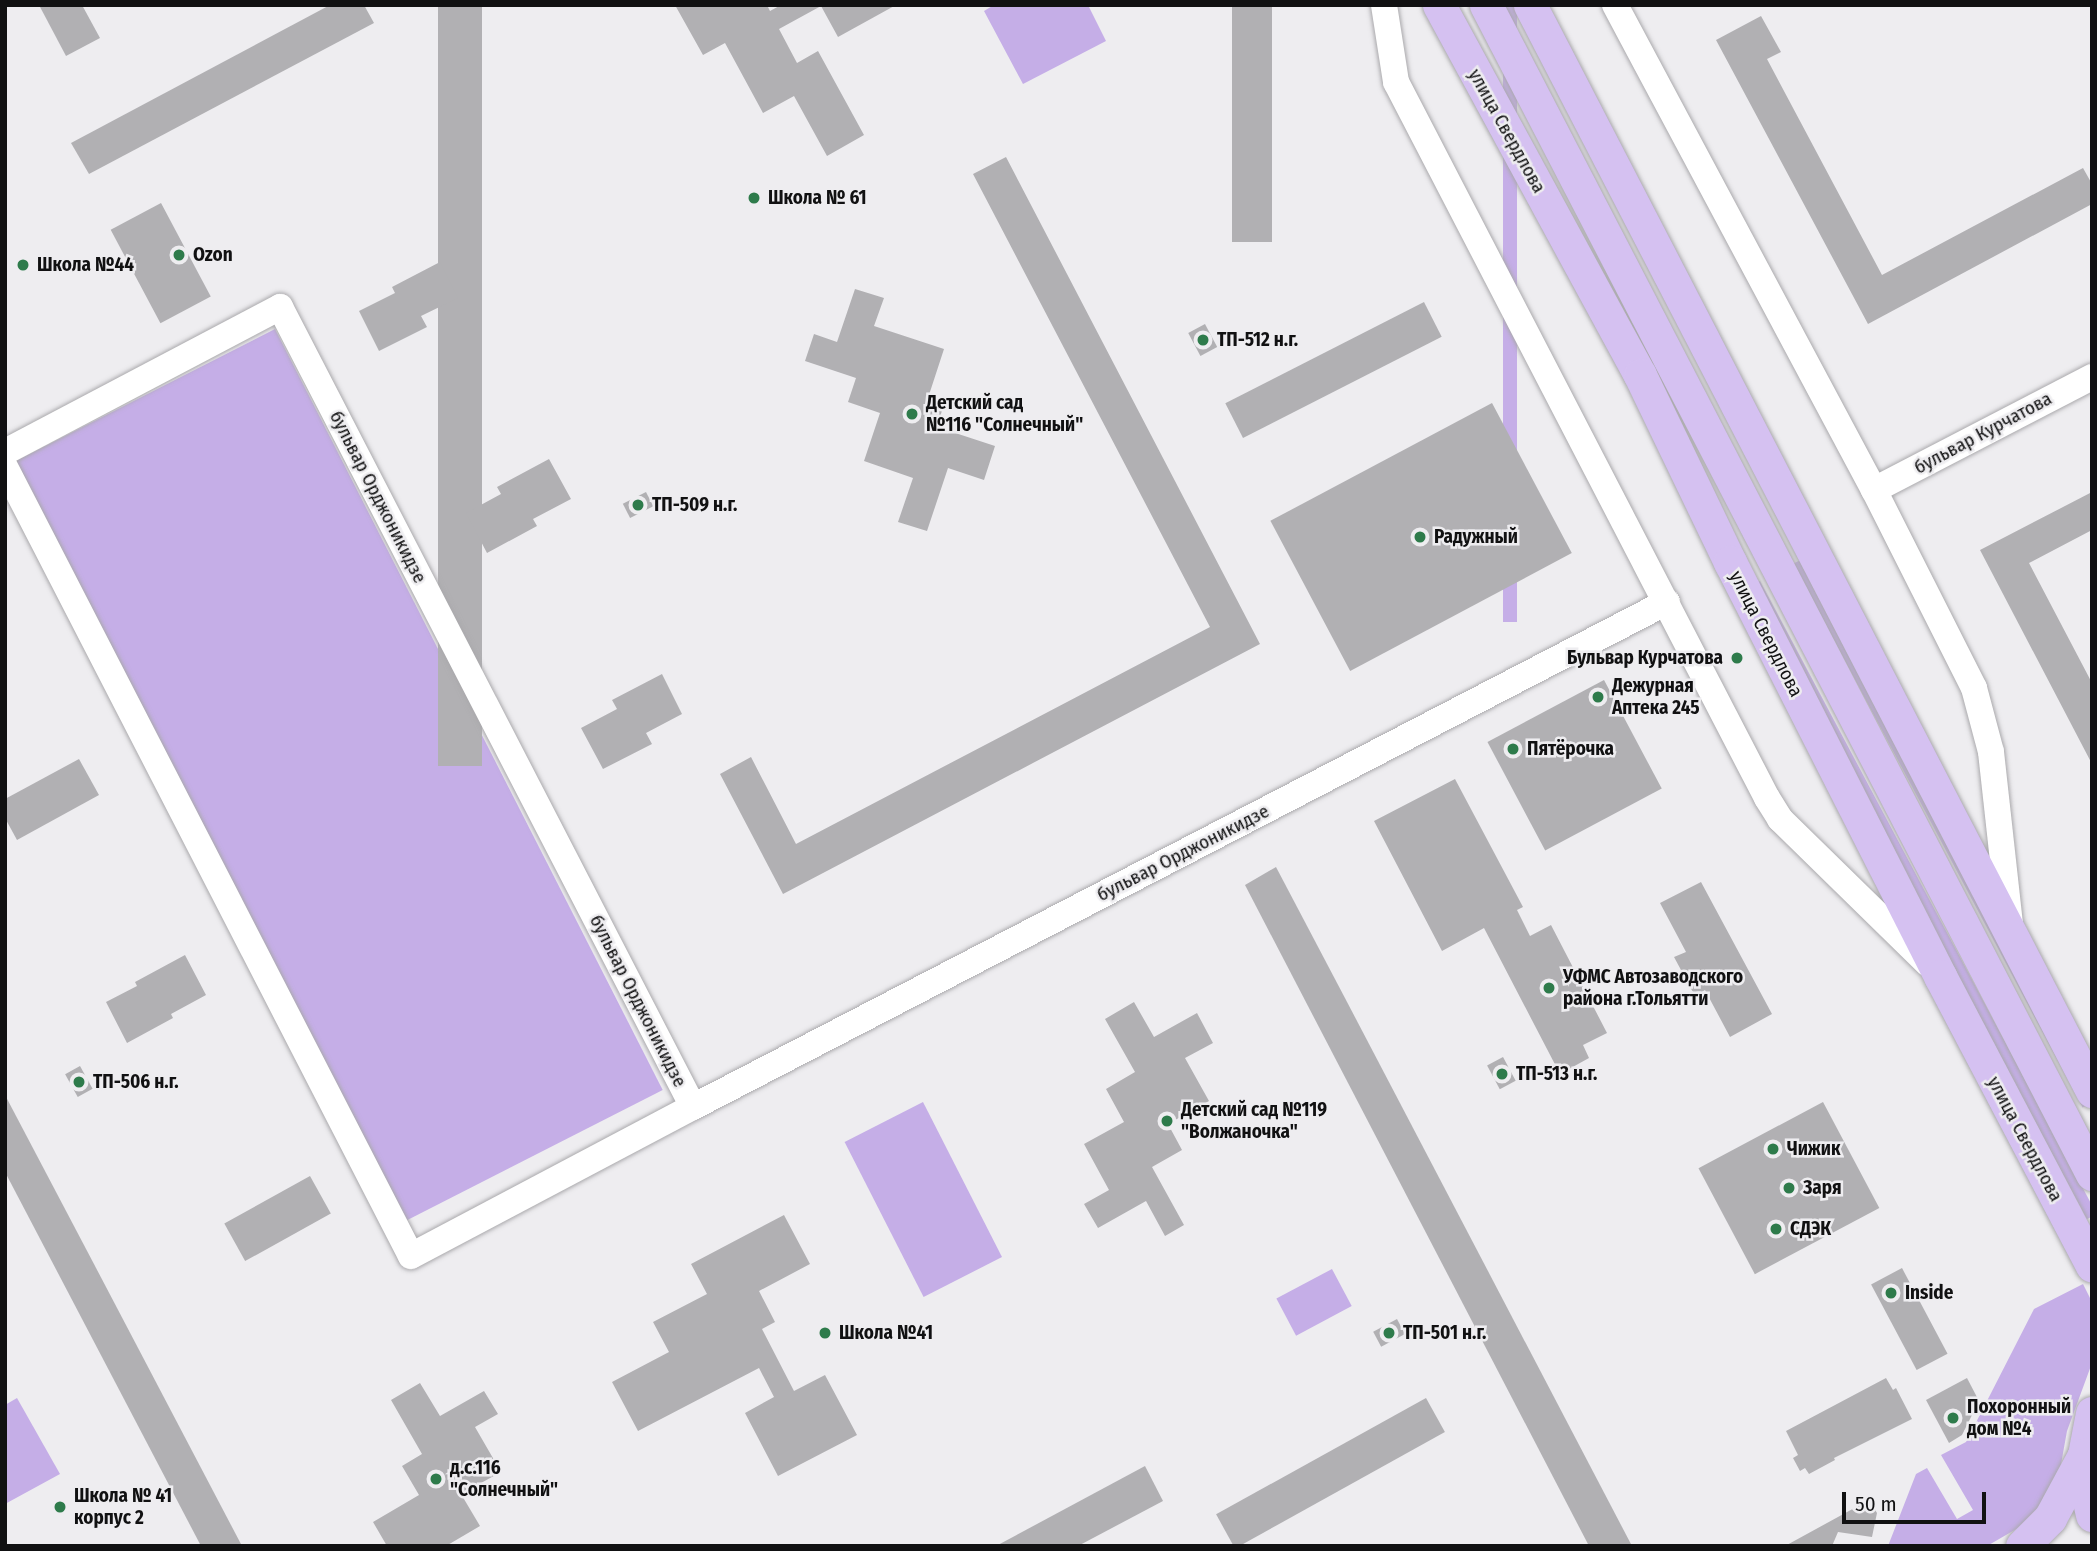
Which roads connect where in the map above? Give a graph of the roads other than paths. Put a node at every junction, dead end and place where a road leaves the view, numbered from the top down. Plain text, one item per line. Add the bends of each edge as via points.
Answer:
1 (1384, 5) edge
2 (1439, 5) edge
3 (1486, 5) edge
4 (1530, 5) edge
5 (1615, 5) edge
6 (2092, 377) edge
7 (5, 452) edge
8 (5, 467) edge
9 (1874, 490) junction
10 (1667, 602) junction
11 (2012, 936) junction
12 (1940, 975) junction
13 (2092, 1091) edge
14 (693, 1107) junction
15 (2092, 1174) edge
16 (2092, 1265) edge
17 (2092, 1413) edge
18 (2084, 1455) junction
19 (2092, 1516) edge
20 (2022, 1546) edge

1 - 10 street via 1396,82
2 - 12 main road, улица Свердлова via 1640,375 1709,522
3 - 15 main road, улица Свердлова
4 - 11 main road
5 - 9 street
6 - 9 street, бульвар Курчатова
7 - 14 street, бульвар Орджоникидзе via 280,307
8 - 14 street via 411,1256
9 - 11 street via 1974,688 1986,724
10 - 12 street via 1780,819
10 - 14 street, бульвар Орджоникидзе
11 - 13 main road
12 - 16 main road, улица Свердлова
17 - 18 main road
18 - 19 main road
18 - 20 main road via 2050,1518

